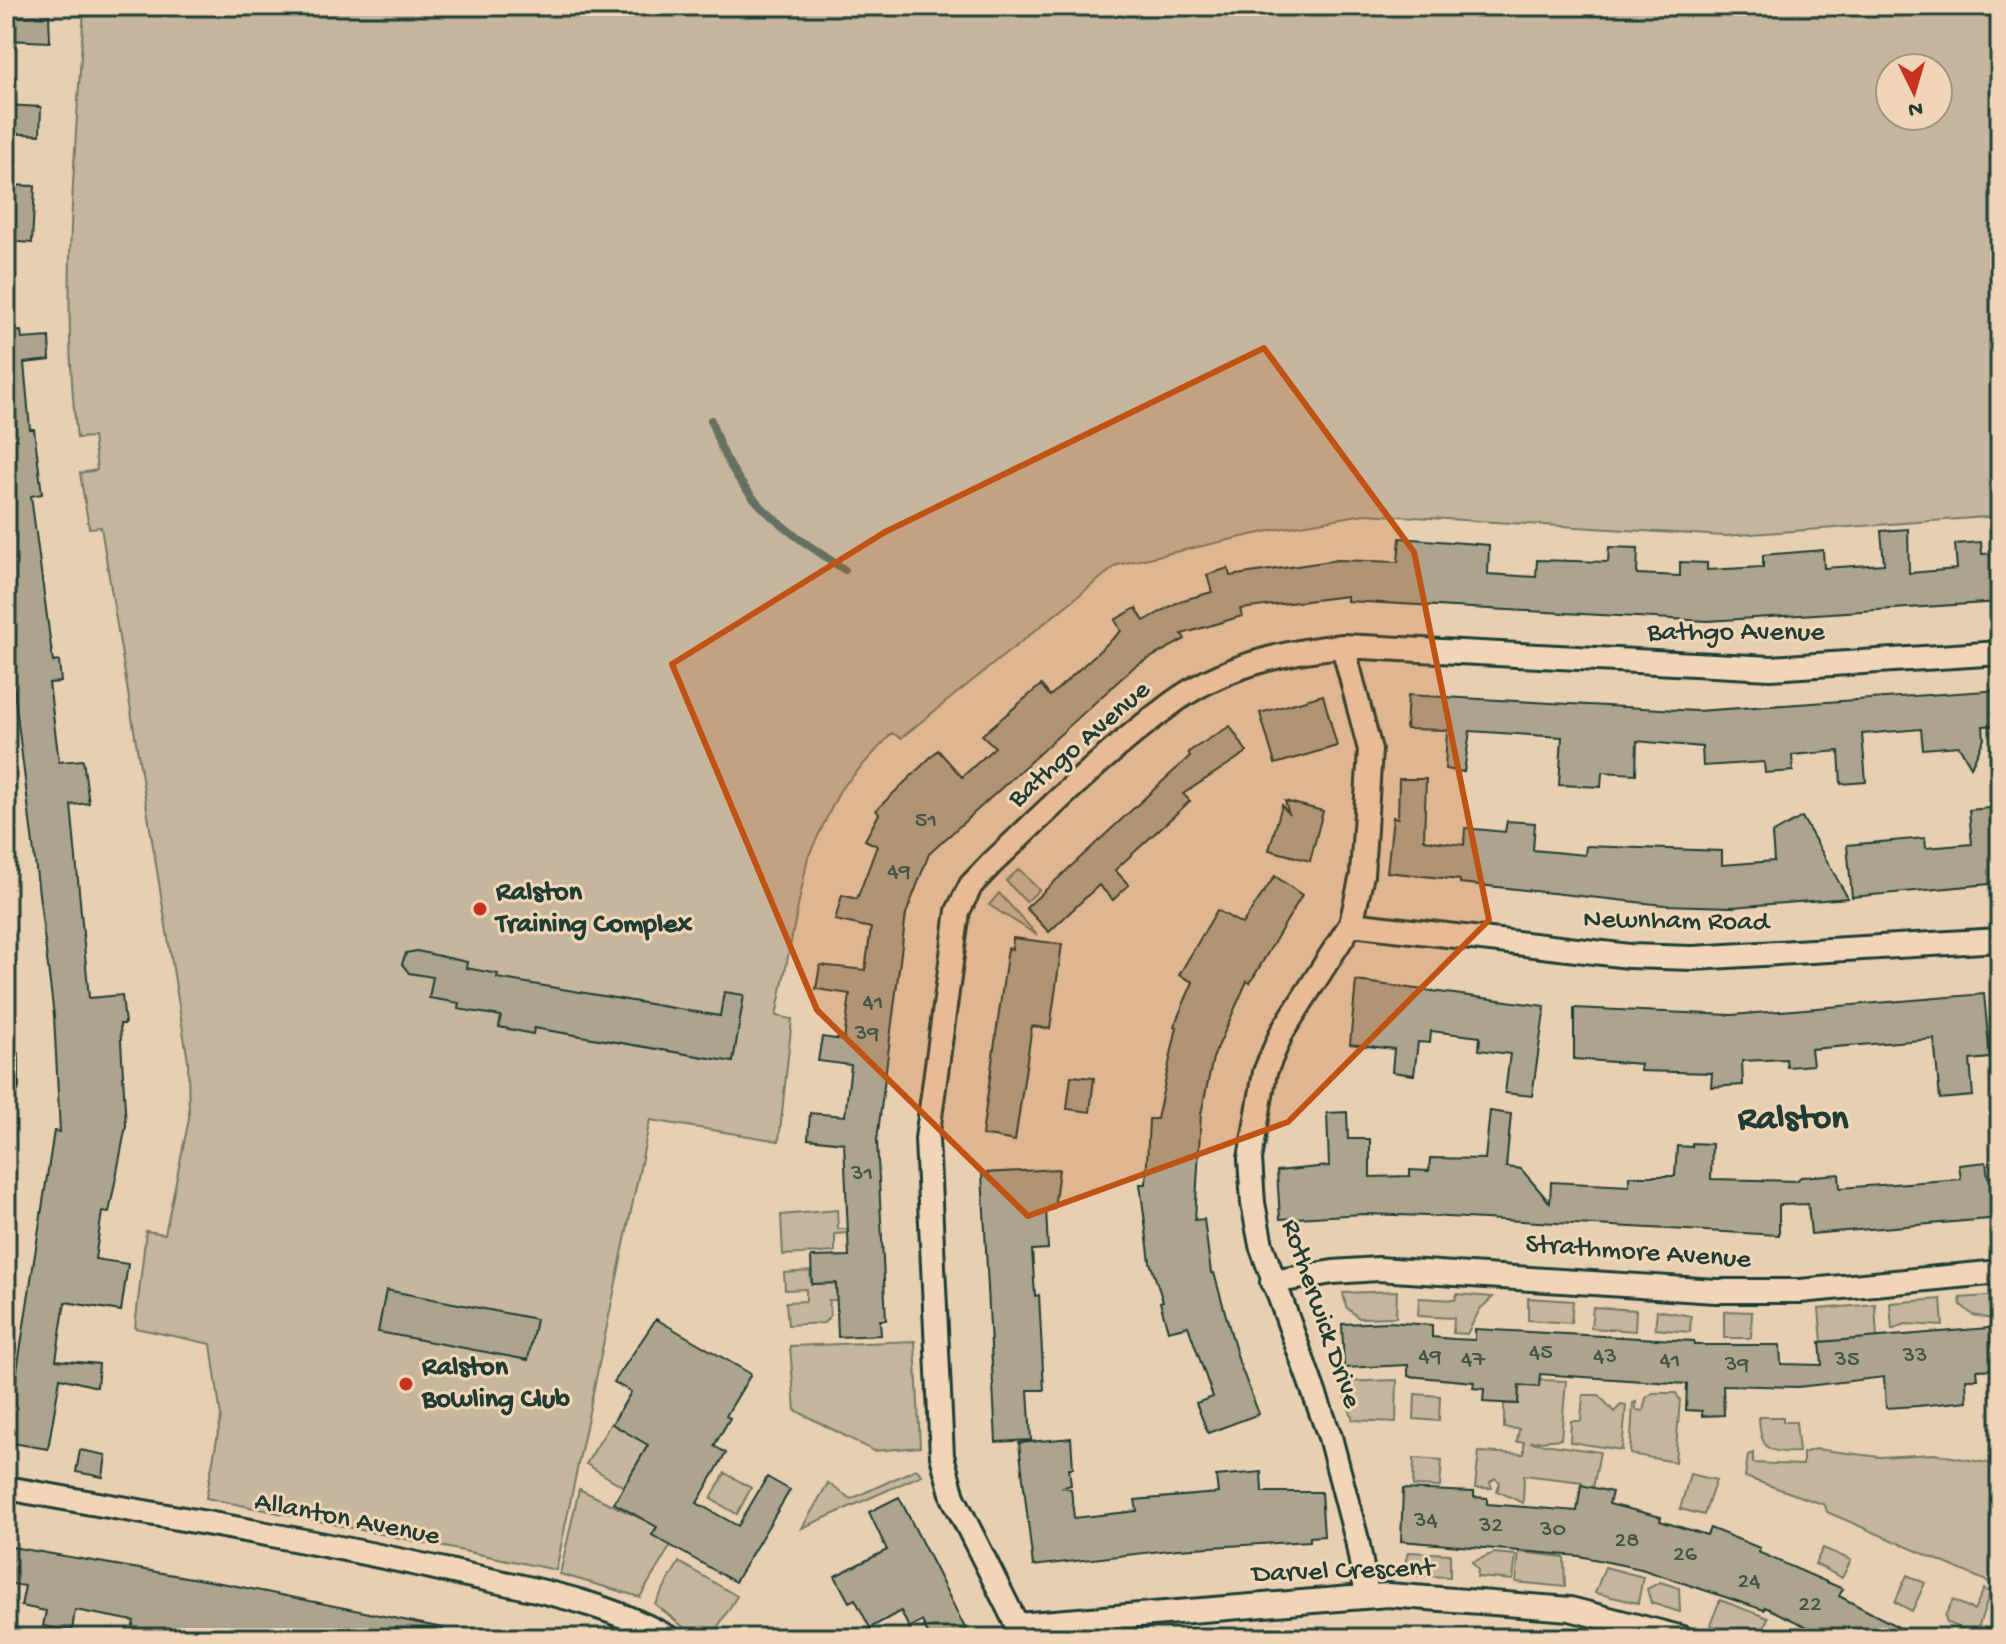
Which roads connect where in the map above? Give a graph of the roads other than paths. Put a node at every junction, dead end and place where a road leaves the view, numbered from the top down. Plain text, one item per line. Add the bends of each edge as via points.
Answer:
1 (1343, 646) junction
2 (2000, 653) edge
3 (1351, 924) junction
4 (2000, 940) edge
5 (6, 1059) edge
6 (6, 1086) edge
7 (2000, 1272) edge
8 (1272, 1282) junction
9 (6, 1488) edge
10 (1367, 1595) junction
11 (1618, 1629) edge
12 (1020, 1632) edge
13 (669, 1638) edge
14 (1683, 1638) edge

1 - 2 street, Bathgo Avenue via 1771,668
1 - 3 street, Rotherwick Drive via 1370,750 1362,875
1 - 12 street, Bathgo Avenue via 1271,657 1172,703 992,863 971,885 958,911 927,1139 942,1456 953,1497
3 - 4 street, Newnham Road via 1629,956 1693,958
3 - 8 street, Rotherwick Drive via 1282,1032 1262,1087 1250,1159 1253,1203
5 - 6 street
7 - 8 street, Strathmore Avenue via 1785,1291 1378,1269
8 - 10 street, Rotherwick Drive via 1330,1437
9 - 13 street, Allanton Avenue via 332,1545 517,1586 613,1609
10 - 11 street, Darvel Crescent via 1538,1606
10 - 12 street, Darvel Crescent
11 - 14 street, Darvel Crescent

